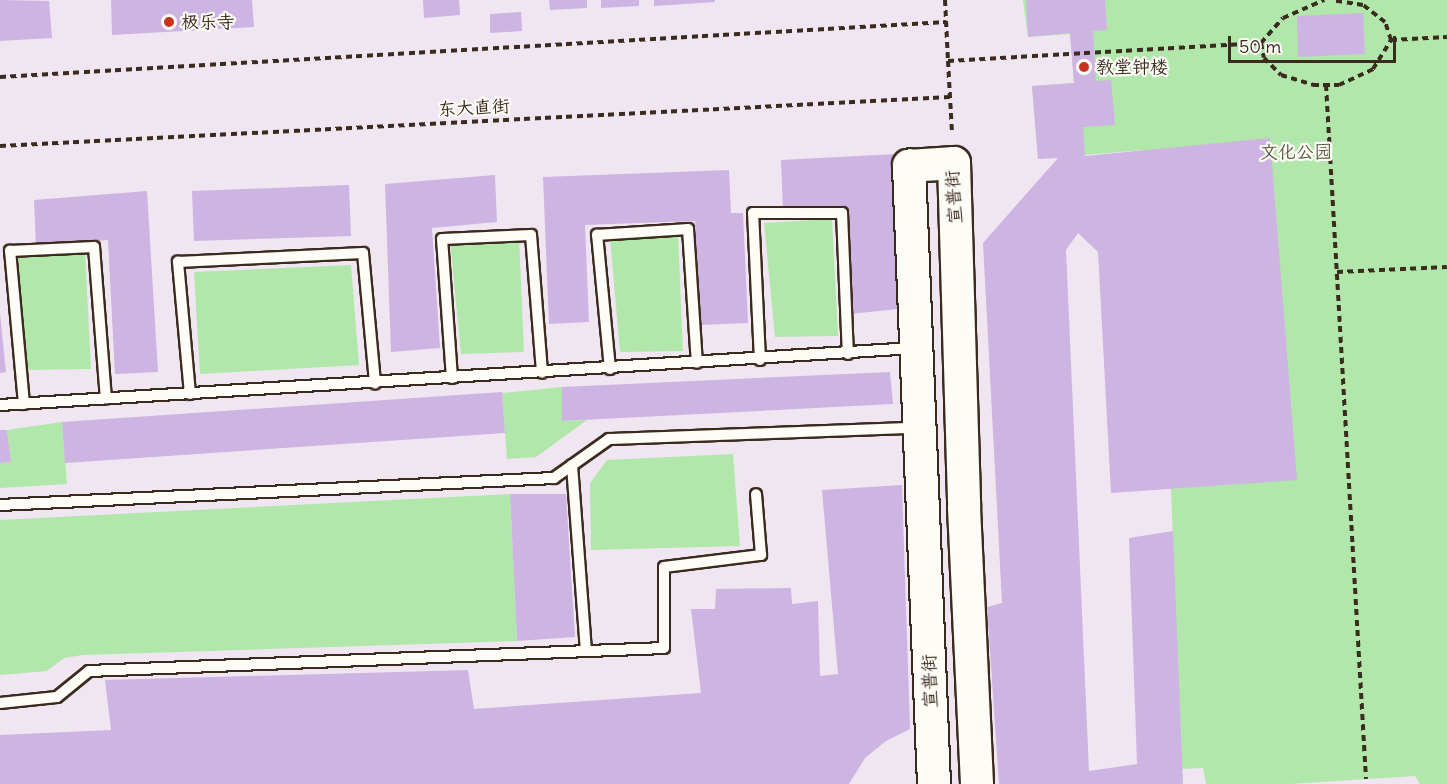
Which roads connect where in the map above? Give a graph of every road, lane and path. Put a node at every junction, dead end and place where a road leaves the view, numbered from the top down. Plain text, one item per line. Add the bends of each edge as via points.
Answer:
1 (945, 0) edge
2 (1324, 0) edge
3 (1333, 0) edge
4 (945, 22) junction
5 (1447, 37) edge
6 (1391, 40) junction
7 (1261, 44) junction
8 (948, 61) junction
9 (0, 77) edge
10 (1326, 85) junction
11 (950, 97) junction
12 (952, 132) dead end
13 (0, 146) edge
14 (1447, 267) edge
15 (1337, 272) junction
16 (918, 348) junction
17 (848, 354) junction
18 (760, 360) junction
19 (697, 363) junction
20 (610, 369) junction
21 (542, 373) junction
22 (452, 378) junction
23 (375, 383) junction
24 (190, 394) junction
25 (106, 399) junction
26 (24, 404) junction
27 (0, 405) edge
28 (920, 428) junction
29 (572, 465) junction
30 (756, 494) dead end
31 (0, 505) edge
32 (586, 650) junction
33 (0, 703) edge
34 (1366, 779) dead end
35 (934, 784) edge
36 (977, 784) edge

1 - 4 path
2 - 7 path via 1283,18
3 - 6 path via 1363,5 1385,22
4 - 8 path
4 - 9 path
5 - 6 path
6 - 10 path via 1373,69 1339,84
7 - 8 path
7 - 10 path via 1264,58 1281,75
8 - 11 path
10 - 15 path
11 - 12 path
11 - 13 path, 东大直街
14 - 15 path
15 - 34 path
16 - 17 lane
16 - 28 street, 宣普街
16 - 36 street, 宣普街 via 909,166 954,163
17 - 18 lane
17 - 18 lane via 842,213 753,213
18 - 19 lane
19 - 20 lane
19 - 20 lane via 688,229 597,235
20 - 21 lane
21 - 22 lane
21 - 22 lane via 531,235 442,239
22 - 23 lane
23 - 24 lane
23 - 24 lane via 363,253 178,262
24 - 25 lane
25 - 26 lane
25 - 26 lane via 94,247 10,251
26 - 27 lane
28 - 29 lane via 609,439
28 - 35 street, 宣普街
29 - 31 lane via 554,478
29 - 32 lane
30 - 32 lane via 761,555 664,567 664,648
32 - 33 lane via 89,671 57,697

